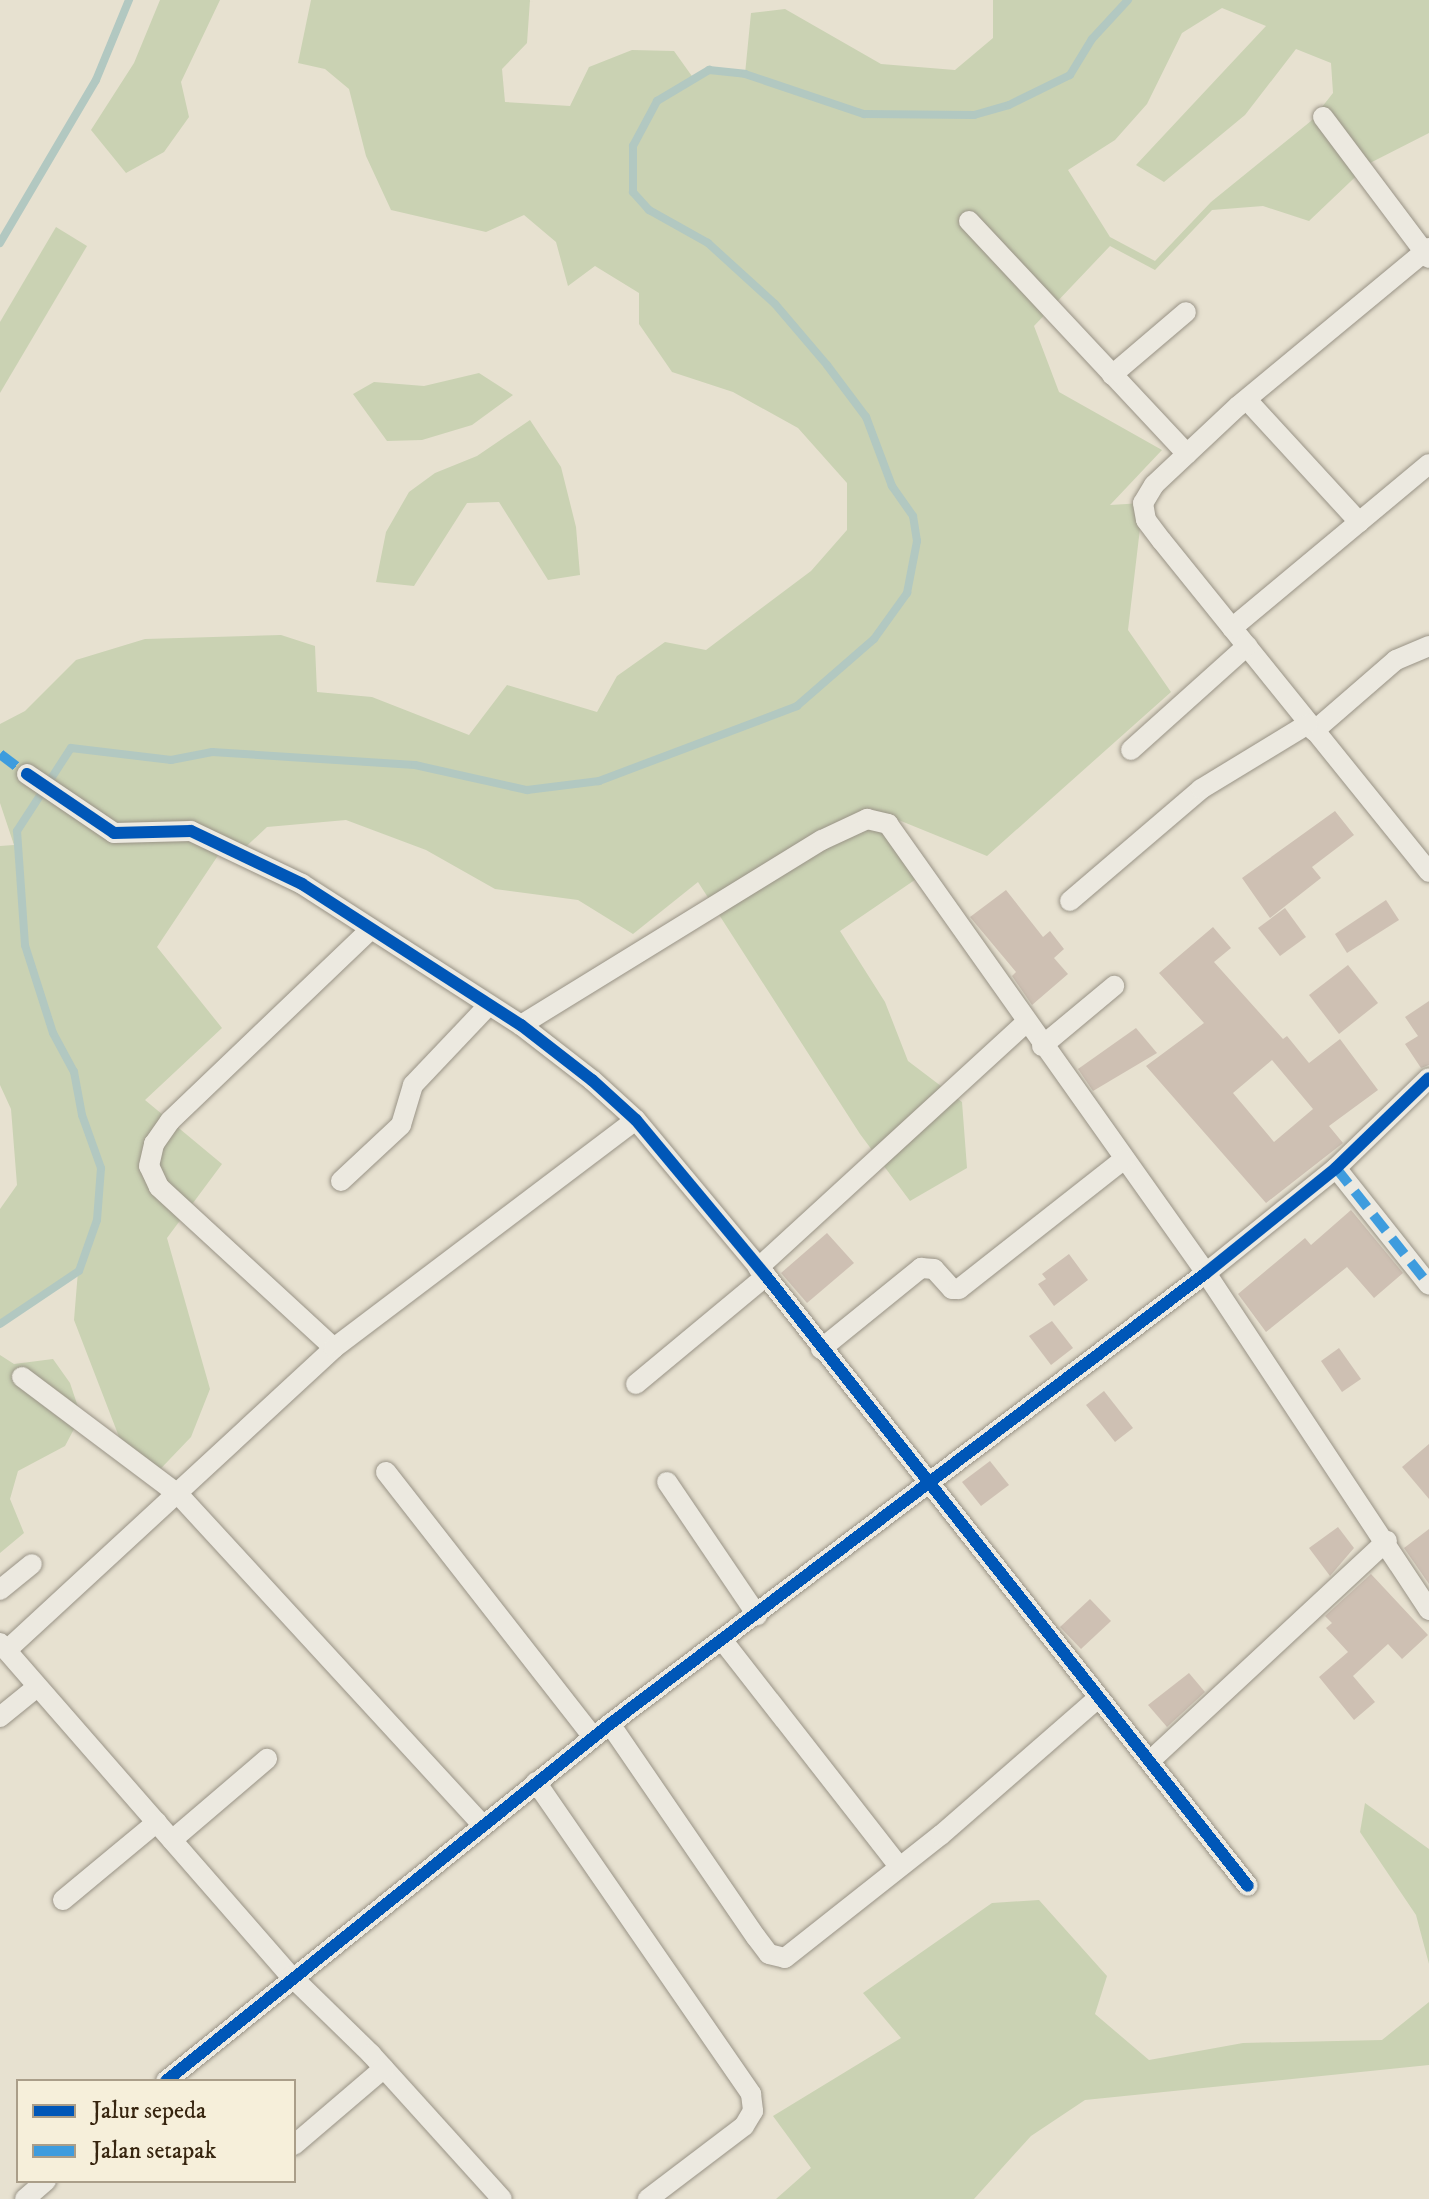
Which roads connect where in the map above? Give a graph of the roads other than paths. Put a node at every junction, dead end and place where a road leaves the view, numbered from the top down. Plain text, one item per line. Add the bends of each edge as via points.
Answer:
1 (1323, 117) dead end
2 (969, 221) dead end
3 (1427, 252) edge
4 (1186, 312) dead end
5 (1112, 375) junction
6 (1247, 400) junction
7 (1187, 454) junction
8 (1429, 464) edge
9 (1359, 522) junction
10 (1232, 628) junction
11 (1247, 646) junction
12 (1429, 646) edge
13 (1311, 728) junction
14 (1131, 750) dead end
15 (27, 774) dead end
16 (1429, 872) edge
17 (1070, 901) dead end
18 (371, 929) junction
19 (1114, 986) dead end
20 (489, 1005) junction
21 (1026, 1022) junction
22 (521, 1025) junction
23 (1042, 1046) junction
24 (1429, 1078) edge
25 (636, 1120) junction
26 (1123, 1160) junction
27 (1336, 1168) junction
28 (341, 1181) dead end
29 (762, 1272) junction
30 (1206, 1273) junction
31 (1429, 1285) edge
32 (334, 1348) junction
33 (821, 1349) junction
34 (22, 1377) dead end
35 (636, 1384) dead end
36 (386, 1472) dead end
37 (667, 1482) dead end
38 (933, 1484) junction
39 (179, 1495) junction
40 (1387, 1541) junction
41 (32, 1564) dead end
42 (0, 1590) edge
43 (1429, 1610) edge
44 (757, 1615) junction
45 (723, 1641) junction
46 (4, 1646) edge
47 (37, 1687) junction
48 (1098, 1698) junction
49 (0, 1717) edge
50 (610, 1724) junction
51 (593, 1737) junction
52 (267, 1759) dead end
53 (1151, 1760) junction
54 (536, 1782) junction
55 (157, 1822) junction
56 (482, 1825) junction
57 (172, 1840) junction
58 (898, 1865) junction
59 (1248, 1886) dead end
60 (63, 1900) dead end
61 (291, 1976) junction
62 (384, 2068) junction
63 (168, 2079) edge
64 (296, 2143) edge
65 (44, 2183) edge
66 (25, 2199) edge
67 (502, 2199) edge
68 (648, 2199) edge

1 - 3 street
2 - 5 street
3 - 6 street
4 - 5 street
5 - 7 street
6 - 7 street
6 - 9 street
7 - 10 street via 1154,485 1143,503 1146,520
8 - 9 street
9 - 10 street
10 - 11 street
11 - 13 street
11 - 14 street
12 - 13 street via 1396,660
13 - 16 street
13 - 17 street via 1201,789
15 - 18 street via 114,833 191,831 302,884
18 - 20 street
18 - 32 street via 170,1121 154,1144 149,1166 159,1187
19 - 23 street
20 - 22 street
20 - 28 street via 413,1085 401,1125
21 - 22 street via 903,840 888,824 867,819 704,909
21 - 23 street
21 - 29 street
22 - 25 street
23 - 26 street
24 - 27 street
25 - 29 street
25 - 32 street
26 - 30 street
26 - 33 street via 959,1289 952,1289 934,1269 921,1268
27 - 30 street
27 - 31 street
29 - 33 street
29 - 35 street
30 - 38 street
30 - 40 street
32 - 39 street
33 - 38 street
34 - 39 street
36 - 51 street
37 - 44 street
38 - 44 street
38 - 48 street
39 - 46 street
39 - 56 street
40 - 43 street
40 - 53 street
41 - 42 street
44 - 45 street
45 - 50 street
45 - 58 street
46 - 47 street
47 - 49 street
47 - 55 street
48 - 53 street
48 - 58 street via 941,1835
50 - 51 street
50 - 58 street via 769,1954 785,1958 802,1948
51 - 54 street
52 - 57 street
53 - 59 street
54 - 56 street
54 - 68 street via 751,2094 753,2111 744,2126
55 - 57 street
55 - 60 street
56 - 61 street
57 - 61 street
61 - 62 street
61 - 63 street
62 - 64 street
62 - 67 street
65 - 66 street

